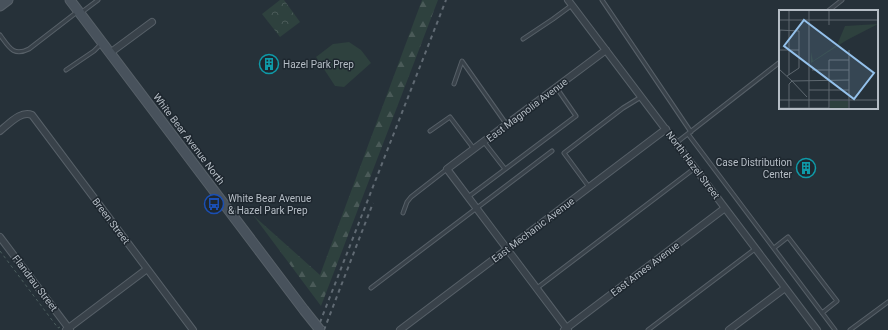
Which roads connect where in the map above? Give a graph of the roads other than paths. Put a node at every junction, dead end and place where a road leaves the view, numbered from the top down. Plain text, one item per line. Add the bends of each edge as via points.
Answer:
1 (8, 0) edge
2 (70, 0) edge
3 (98, 0) edge
4 (602, 0) edge
5 (842, 0) edge
6 (570, 2) edge
7 (0, 6) edge
8 (829, 10) edge
9 (79, 12) junction
10 (152, 22) dead end
11 (0, 35) edge
12 (523, 39) dead end
13 (102, 42) junction
14 (606, 50) junction
15 (110, 53) junction
16 (779, 63) edge
17 (66, 70) dead end
18 (454, 84) dead end
19 (556, 87) junction
20 (641, 97) junction
21 (507, 124) junction
22 (666, 129) junction
23 (0, 131) edge
24 (430, 131) dead end
25 (690, 133) junction
26 (484, 142) junction
27 (676, 143) junction
28 (474, 149) junction
29 (552, 151) dead end
30 (695, 168) junction
31 (447, 169) junction
32 (505, 169) junction
33 (589, 187) junction
34 (468, 197) junction
35 (476, 208) junction
36 (726, 208) junction
37 (403, 213) dead end
38 (0, 237) edge
39 (756, 248) junction
40 (774, 248) junction
41 (507, 249) junction
42 (147, 269) junction
43 (371, 288) dead end
44 (537, 288) junction
45 (785, 288) junction
46 (888, 302) edge
47 (822, 313) junction
48 (66, 329) edge
49 (566, 329) edge
50 (194, 330) edge
51 (320, 330) edge
52 (400, 330) edge
53 (648, 330) edge
54 (730, 330) edge
55 (817, 330) edge
56 (835, 330) edge
57 (850, 330) edge

1 - 7 main road
2 - 9 main road, White Bear Avenue North
3 - 9 lane
4 - 25 lane
5 - 8 lane
6 - 12 lane via 553,19
6 - 14 street, North Hazel Street
9 - 11 lane via 23,52 17,53
9 - 13 main road, White Bear Avenue North
10 - 15 street
13 - 15 main road, White Bear Avenue North
13 - 17 lane via 94,51
14 - 19 street, East Magnolia Avenue
14 - 20 street, North Hazel Street
15 - 51 main road, White Bear Avenue North, bridge
16 - 25 lane
18 - 21 lane via 462,61
19 - 21 street, East Magnolia Avenue
19 - 32 lane via 576,116
20 - 22 street, North Hazel Street
20 - 33 lane via 564,153
21 - 26 street, East Magnolia Avenue
22 - 27 street, North Hazel Street
22 - 33 street, East Mechanic Avenue
23 - 42 street, Breen Street via 21,115 32,115
24 - 28 lane via 450,117
25 - 27 lane
25 - 40 lane
26 - 28 street, East Magnolia Avenue
26 - 32 lane
27 - 30 street, North Hazel Street
28 - 31 street, East Magnolia Avenue
29 - 35 lane
30 - 36 street, North Hazel Street
30 - 44 lane
31 - 34 street
31 - 37 lane via 411,197
32 - 34 lane
33 - 41 street, East Mechanic Avenue
34 - 35 street
35 - 41 street
35 - 43 lane
36 - 39 street, North Hazel Street
36 - 49 street, East Ames Avenue
38 - 48 street, Flandrau Street
39 - 45 street, North Hazel Street
39 - 53 lane
40 - 47 lane
40 - 47 lane via 788,237 837,301
41 - 44 street
41 - 52 street, East Mechanic Avenue
42 - 48 street
42 - 50 street, Breen Street
44 - 49 street
45 - 54 street
45 - 55 street, North Hazel Street
46 - 57 lane
47 - 56 lane

